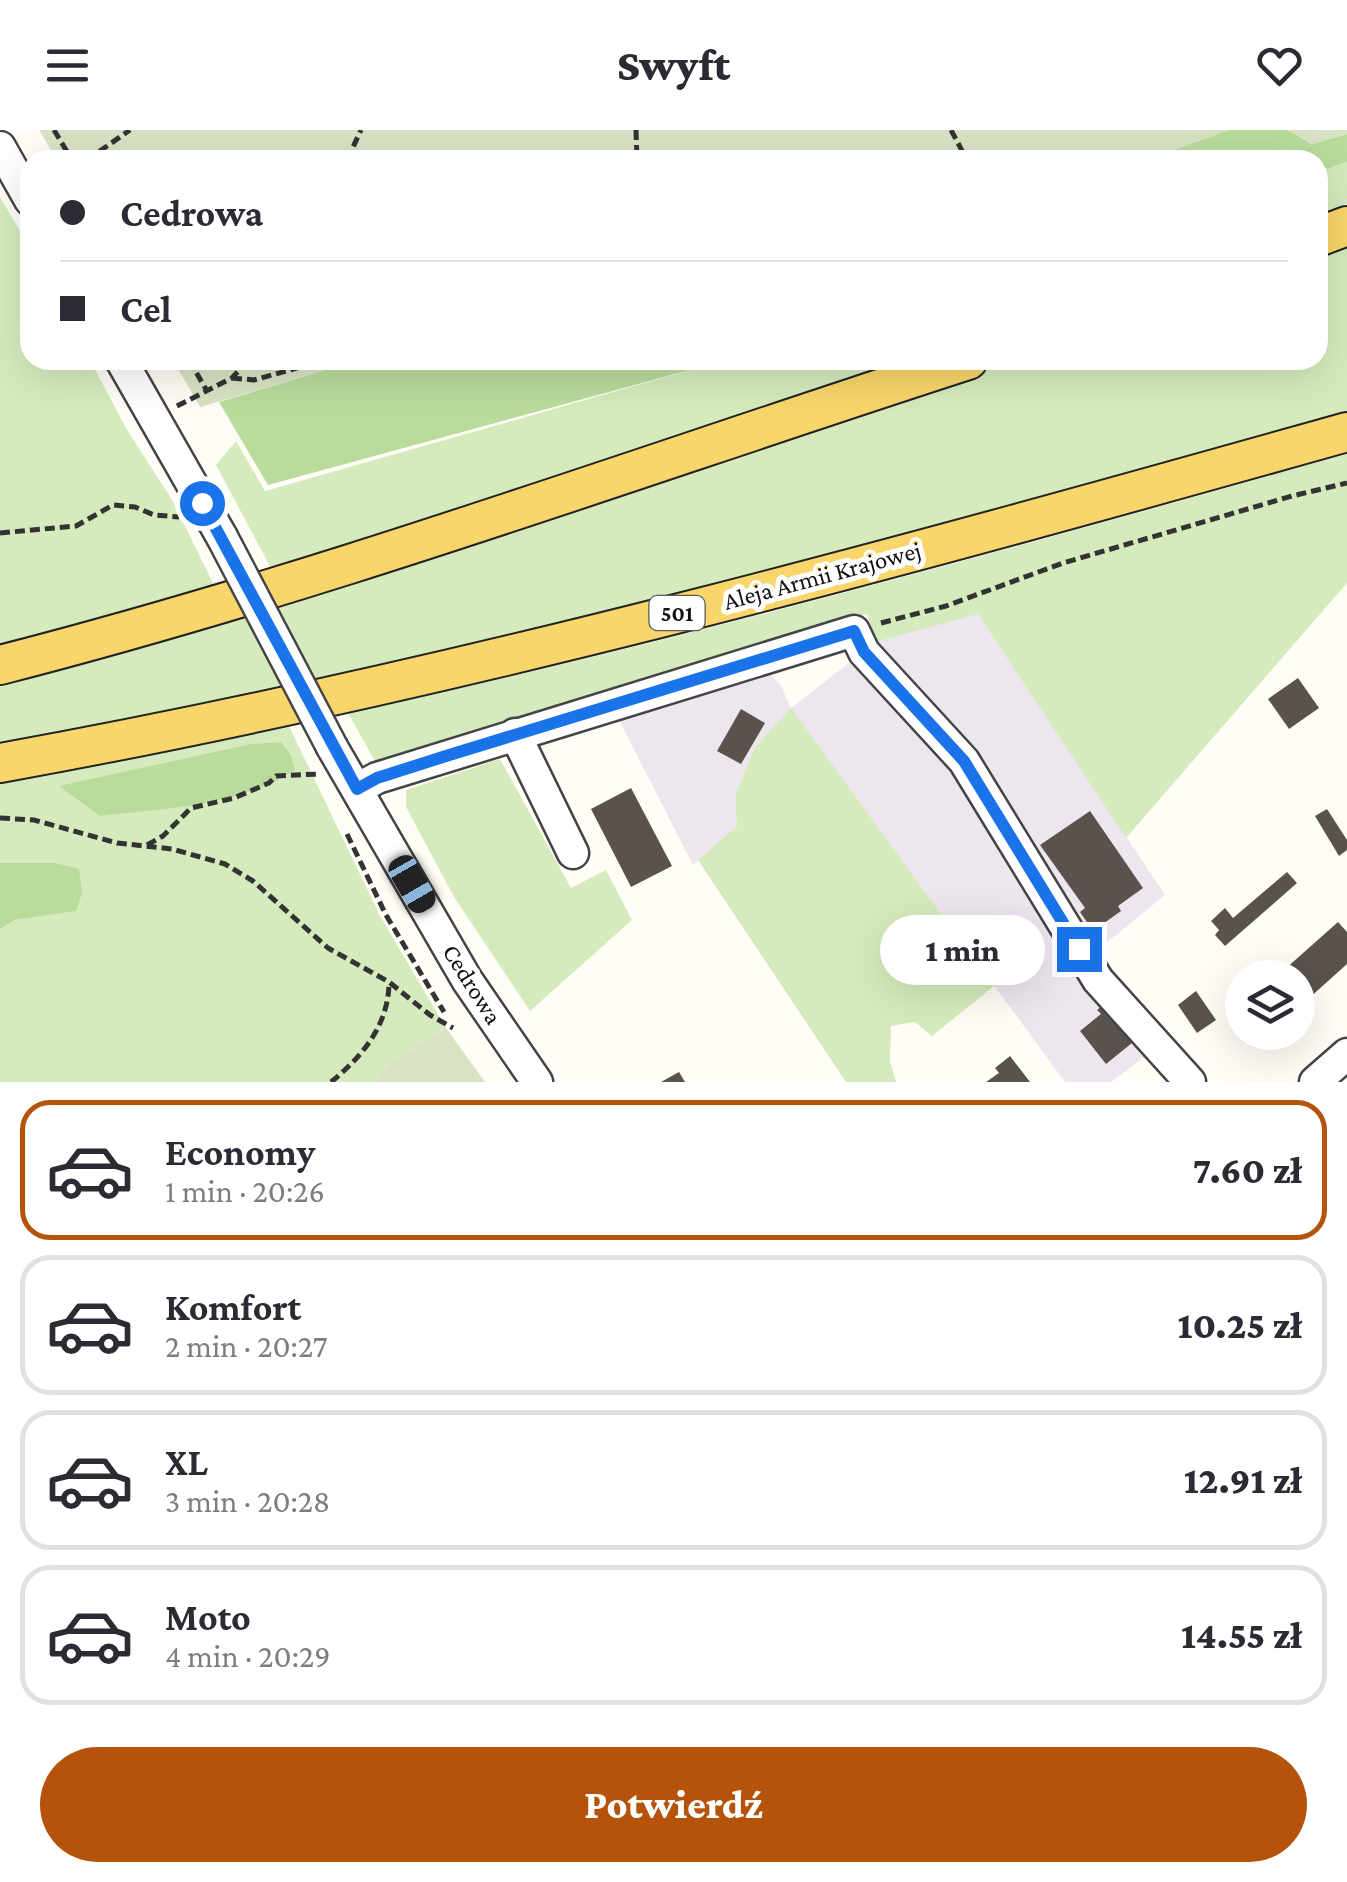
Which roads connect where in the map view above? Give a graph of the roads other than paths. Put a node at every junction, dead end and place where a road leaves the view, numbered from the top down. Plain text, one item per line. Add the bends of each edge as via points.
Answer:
1 (0, 147) edge
2 (20, 182) edge
3 (126, 370) edge
4 (938, 370) edge
5 (1347, 432) edge
6 (0, 665) edge
7 (515, 734) junction
8 (0, 763) edge
9 (357, 789) junction
10 (573, 853) dead end
11 (1347, 1054) edge
12 (537, 1082) edge
13 (1190, 1082) edge
14 (1315, 1082) edge

1 - 2 street
3 - 9 street, Cedrowa, bridge via 222,537 326,761
4 - 6 main road via 346,566
5 - 8 main road, Aleja Armii Krajowej / 501 via 589,636
7 - 9 street
7 - 10 street
7 - 13 street via 854,631 864,652 964,761 1098,980
9 - 12 street, Cedrowa via 468,980
11 - 14 street

